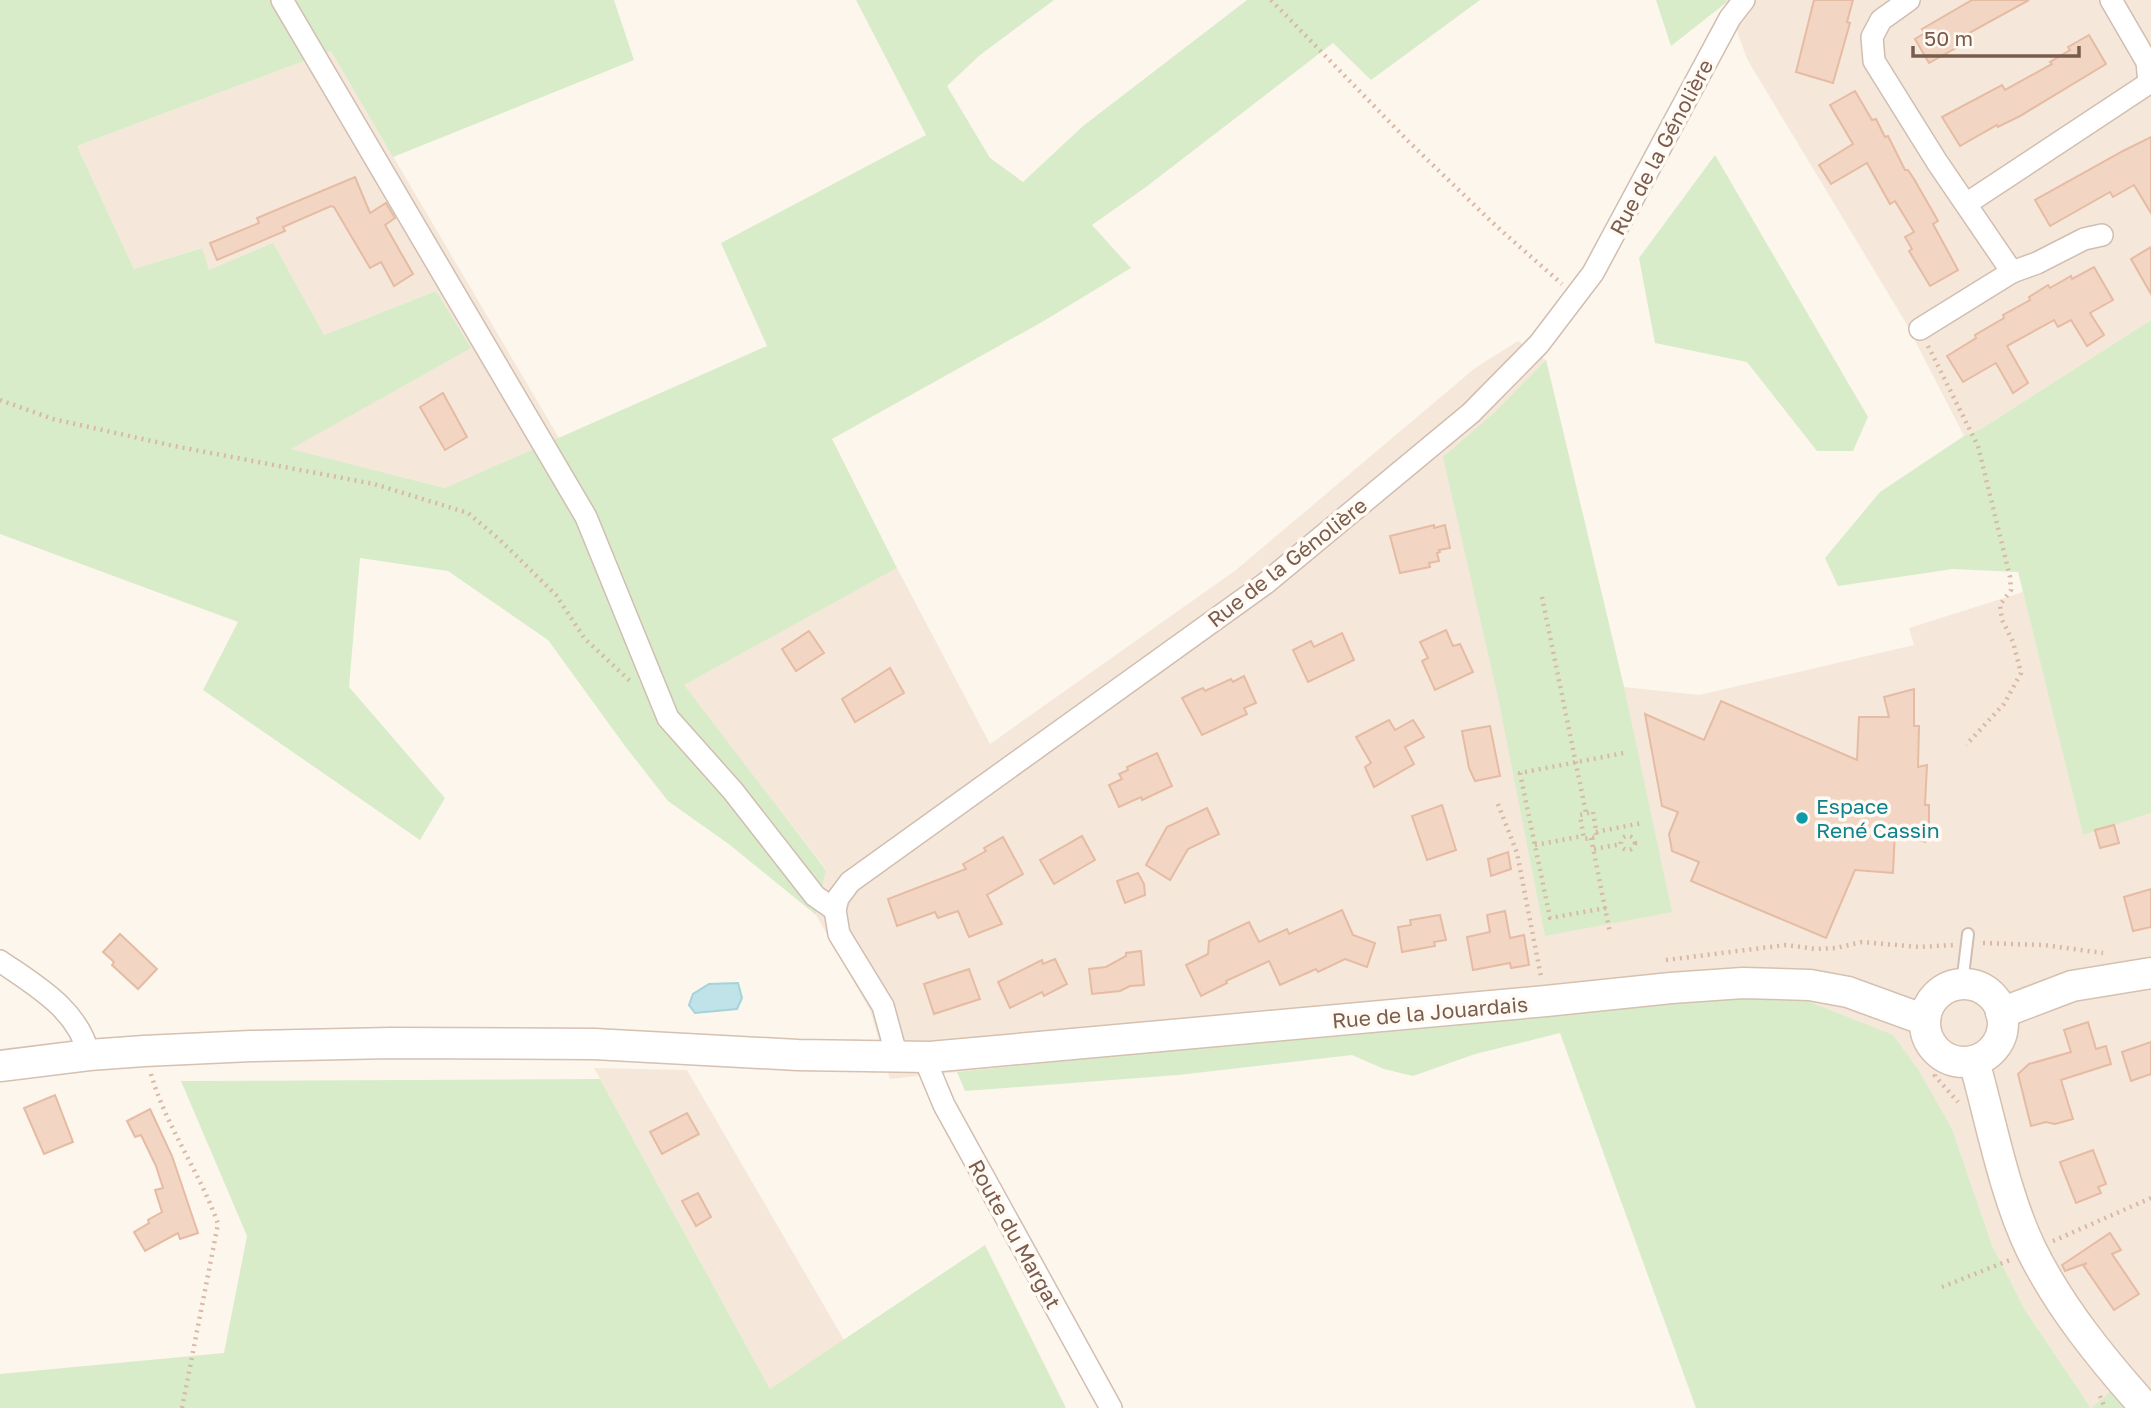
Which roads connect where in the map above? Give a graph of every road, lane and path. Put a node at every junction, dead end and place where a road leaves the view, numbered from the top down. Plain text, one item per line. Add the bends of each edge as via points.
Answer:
1 (282, 0) edge
2 (1271, 0) edge
3 (1744, 0) edge
4 (1909, 0) edge
5 (2111, 0) edge
6 (2150, 84) edge
7 (1966, 204) junction
8 (2102, 235) dead end
9 (2012, 272) junction
10 (1575, 296) junction
11 (1920, 329) joint
12 (0, 400) edge
13 (1542, 597) dead end
14 (631, 683) dead end
15 (1966, 745) dead end
16 (1624, 753) dead end
17 (1576, 762) junction
18 (1498, 804) dead end
19 (1586, 813) junction
20 (1642, 823) dead end
21 (1597, 832) junction
22 (1583, 835) junction
23 (1591, 838) junction
24 (1621, 844) dead end
25 (1535, 845) junction
26 (1594, 849) junction
27 (1606, 908) junction
28 (835, 910) junction
29 (1610, 933) dead end
30 (1967, 939) junction
31 (1666, 960) dead end
32 (0, 961) edge
33 (2151, 973) edge
34 (2122, 979) junction
35 (1962, 984) junction
36 (1546, 1002) junction
37 (2001, 1013) junction
38 (1925, 1020) junction
39 (144, 1051) junction
40 (89, 1055) junction
41 (897, 1057) junction
42 (930, 1057) junction
43 (1974, 1060) junction
44 (0, 1066) edge
45 (2104, 1361) junction
46 (181, 1408) edge
47 (1111, 1408) edge
48 (2128, 1408) edge
49 (2148, 1408) edge

1 - 28 street via 586,517 668,718 733,791 815,896
2 - 10 path via 1408,141
3 - 10 street, Rue de la Génolière via 1730,18 1593,273
4 - 7 street via 1881,20 1872,37 1874,61
5 - 6 street via 2147,62
6 - 7 street
7 - 9 street
8 - 9 street
9 - 11 street
10 - 28 street, Rue de la Génolière via 1539,344 1471,413 1276,575 850,882
11 - 15 path via 1978,446 2010,577 2011,590 2000,605 2002,620 2021,673 2004,704
12 - 14 path via 52,419 374,484 468,513 556,595 585,639
13 - 17 path
16 - 17 path
17 - 19 path
17 - 25 path via 1520,774
18 - 36 path via 1517,853
19 - 21 path via 1593,812
19 - 22 path via 1580,815
20 - 21 path
21 - 23 path via 1597,837
22 - 23 path
22 - 25 path
23 - 26 path
24 - 26 path
25 - 27 path via 1550,918
26 - 27 path
27 - 29 path
28 - 41 street via 839,934 883,1006
30 - 31 path via 1920,947 1862,942 1816,949 1786,945
30 - 34 path via 2109,954 2118,960
30 - 35 lane
32 - 40 street via 55,1000 75,1021
33 - 34 main road
34 - 37 main road via 2072,986
35 - 37 main road via 1987,992
35 - 38 main road via 1941,991 1927,1009
36 - 38 main road, Rue de la Jouardais via 1743,983 1810,985 1848,992
36 - 42 main road, Rue de la Jouardais
37 - 43 main road via 2000,1037 1985,1055
38 - 43 main road via 1929,1040 1942,1055 1963,1062
39 - 40 main road, Rue de la Jouardais
39 - 41 main road, Rue de la Jouardais via 581,1044
39 - 46 path via 159,1100 218,1224
40 - 44 main road, Rue de la Jouardais
41 - 42 main road, Rue de la Jouardais
42 - 47 street, Route du Margat via 929,1069 944,1105
43 - 45 main road via 2015,1209 2032,1250
45 - 48 main road
45 - 49 main road

